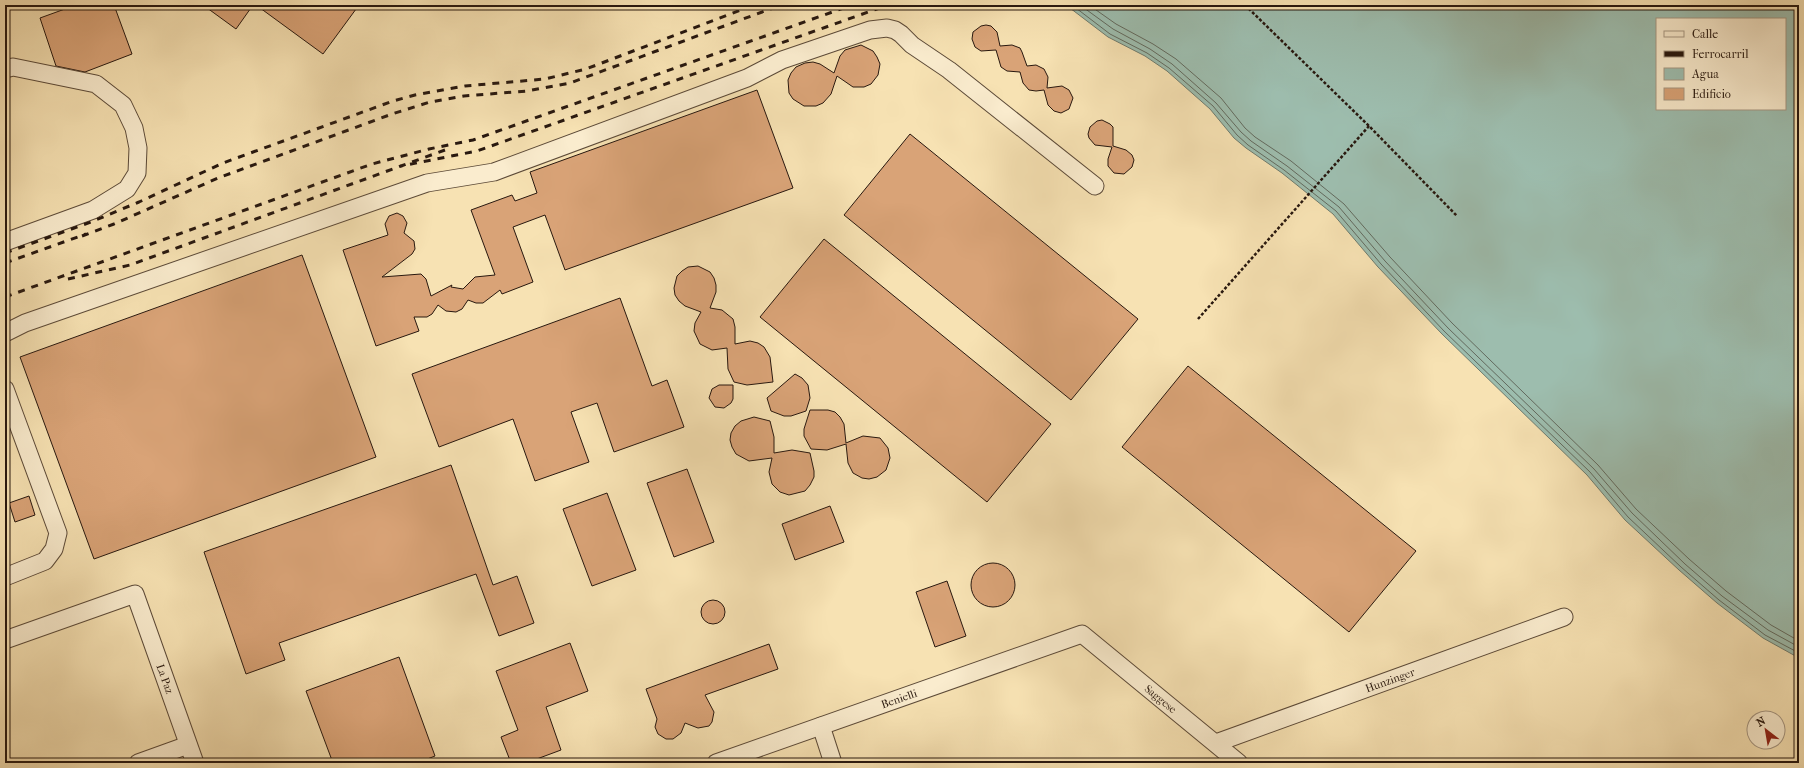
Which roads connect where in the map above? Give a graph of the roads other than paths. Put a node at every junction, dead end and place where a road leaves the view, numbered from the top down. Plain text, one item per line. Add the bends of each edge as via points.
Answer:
1 (5, 69) edge
2 (1095, 186) dead end
3 (5, 242) edge
4 (5, 333) edge
5 (5, 389) edge
6 (5, 577) edge
7 (1564, 617) dead end
8 (1082, 634) joint
9 (5, 640) edge
10 (821, 726) junction
11 (1216, 743) junction
12 (188, 745) junction
13 (138, 763) edge
14 (195, 763) edge
15 (716, 763) edge
16 (833, 763) edge
17 (1239, 763) edge

1 - 3 street via 13,67 96,84 123,105 134,128 138,148 137,173 128,189 93,210
2 - 4 street via 901,34 887,28 870,30 782,60 747,78 494,172 428,183 24,323
5 - 6 street via 58,533 54,549 45,561
7 - 11 street, Hunzinger
8 - 10 street, Benielli
8 - 11 street, Saggese
9 - 12 street, La Paz via 135,594
10 - 15 street, Benielli
10 - 16 street
11 - 17 street, Saggese
12 - 13 street
12 - 14 street, La Paz

